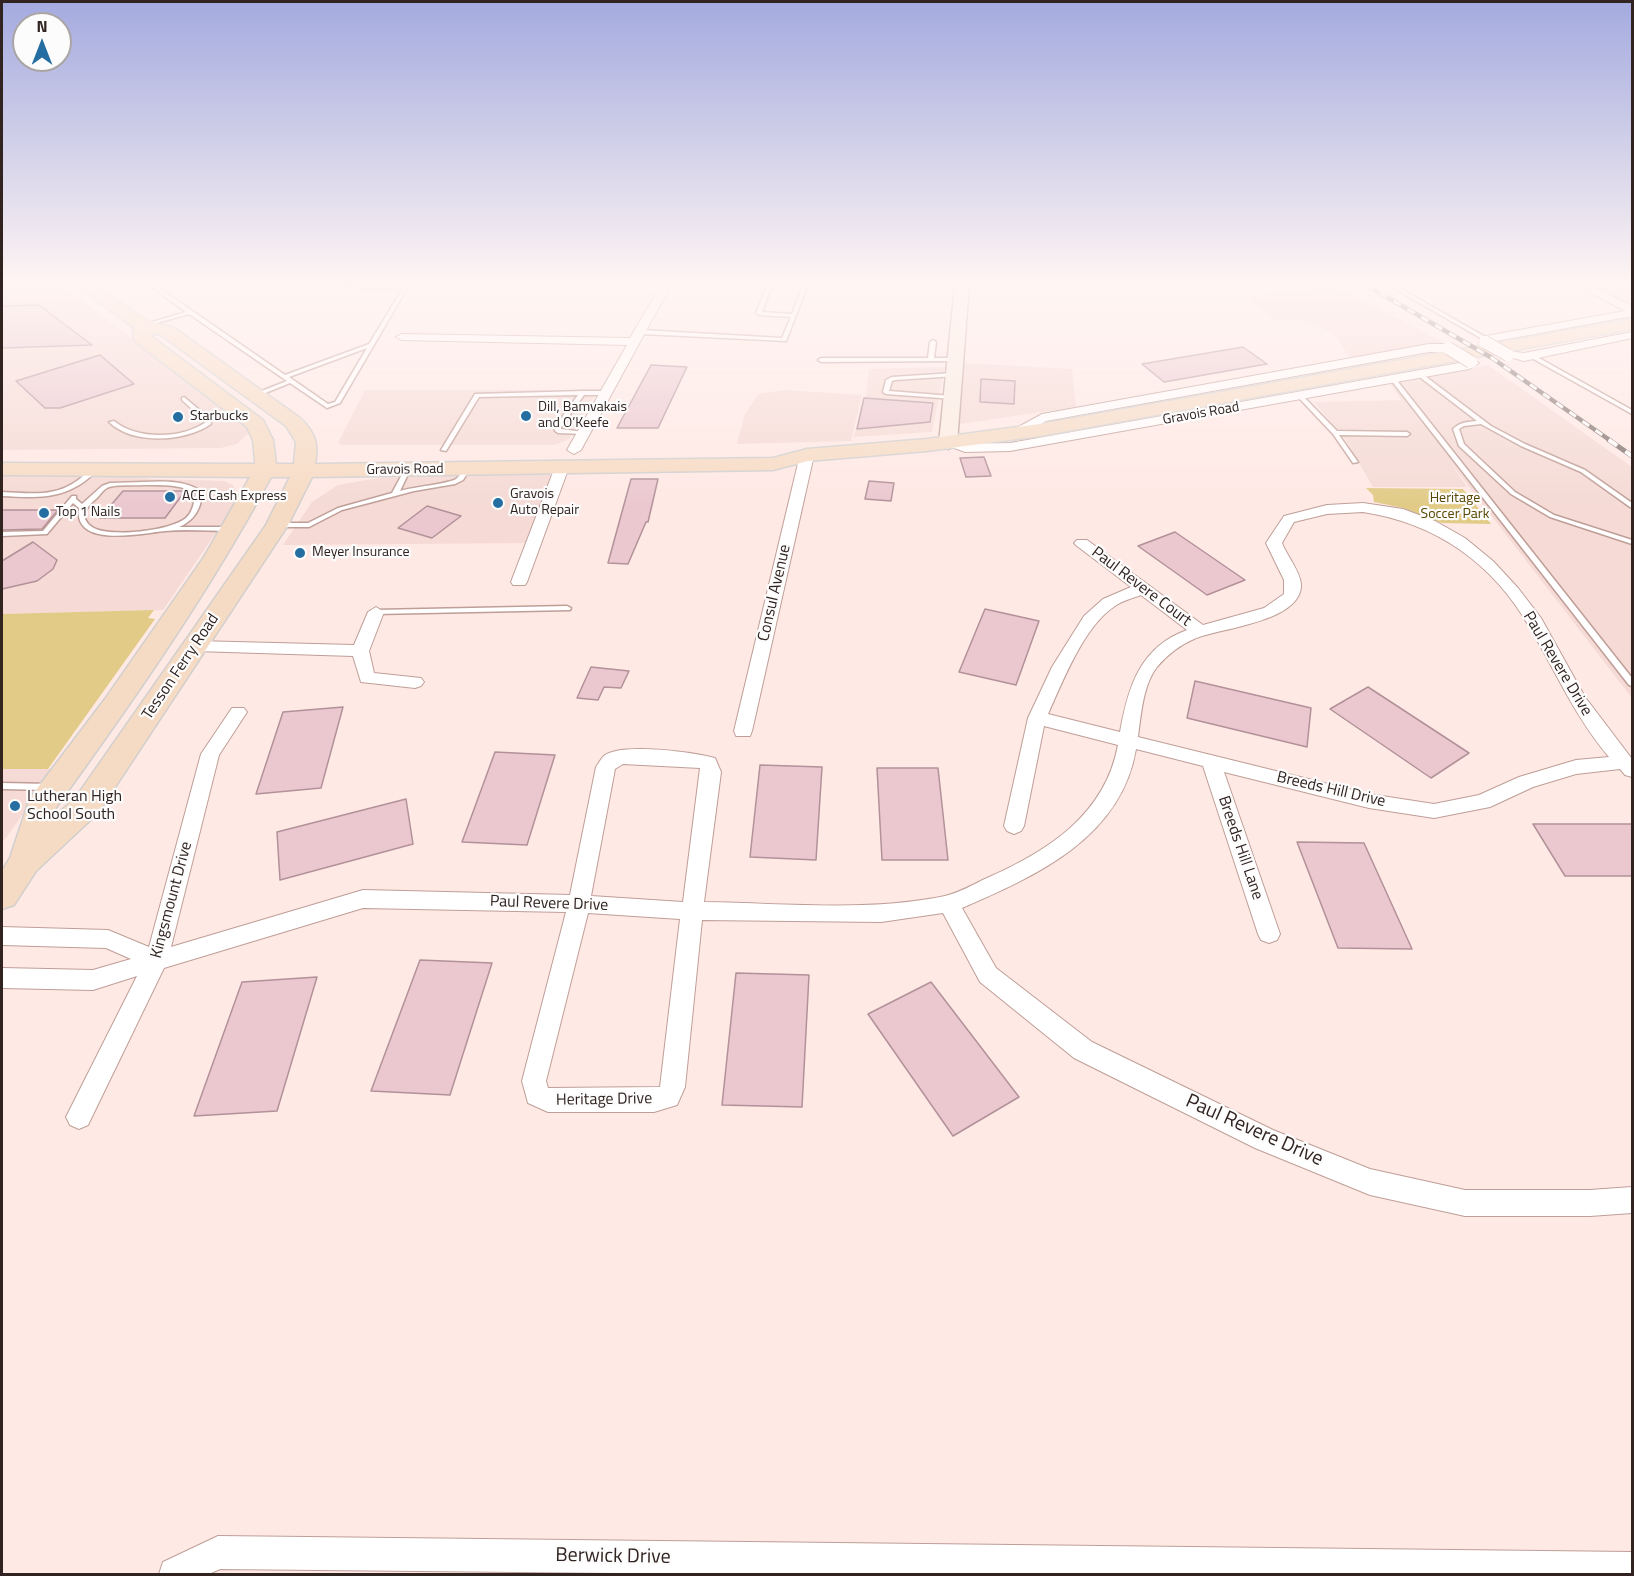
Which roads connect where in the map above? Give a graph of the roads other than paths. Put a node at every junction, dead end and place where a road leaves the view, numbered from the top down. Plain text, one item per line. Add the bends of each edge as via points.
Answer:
1 (169, 359) edge
2 (205, 359) edge
3 (258, 359) edge
4 (338, 359) edge
5 (363, 359) edge
6 (626, 359) edge
7 (931, 359) joint
8 (956, 359) edge
9 (1371, 359) edge
10 (1466, 359) edge
11 (1472, 359) edge
12 (1535, 359) edge
13 (821, 360) dead end
14 (955, 368) junction
15 (1419, 374) junction
16 (288, 379) junction
17 (1393, 379) junction
18 (584, 393) junction
19 (604, 393) junction
20 (256, 395) junction
21 (1300, 396) junction
22 (952, 398) junction
23 (184, 399) dead end
24 (1632, 412) edge
25 (112, 422) dead end
26 (1483, 423) junction
27 (1335, 433) junction
28 (1407, 434) dead end
29 (1011, 435) junction
30 (948, 443) junction
31 (444, 450) junction
32 (573, 450) junction
33 (2, 455) edge
34 (807, 455) junction
35 (264, 461) junction
36 (304, 461) junction
37 (1355, 462) dead end
38 (2, 469) edge
39 (95, 469) junction
40 (468, 469) junction
41 (369, 470) junction
42 (407, 470) junction
43 (124, 477) junction
44 (70, 490) junction
45 (2, 494) edge
46 (395, 494) junction
47 (74, 500) junction
48 (1632, 506) edge
49 (82, 508) junction
50 (281, 519) junction
51 (164, 529) junction
52 (232, 530) junction
53 (2, 534) edge
54 (1632, 542) edge
55 (1082, 543) dead end
56 (519, 582) dead end
57 (1143, 588) junction
58 (567, 608) dead end
59 (376, 612) joint
60 (1200, 631) junction
61 (196, 646) junction
62 (360, 651) junction
63 (416, 682) dead end
64 (1632, 683) edge
65 (238, 712) dead end
66 (1037, 718) junction
67 (743, 731) dead end
68 (1128, 740) junction
69 (1211, 761) junction
70 (1628, 766) edge
71 (2, 786) edge
72 (55, 787) junction
73 (1014, 826) dead end
74 (25, 862) junction
75 (2, 896) edge
76 (579, 904) junction
77 (949, 904) junction
78 (692, 911) junction
79 (1269, 934) dead end
80 (2, 936) edge
81 (157, 960) junction
82 (2, 978) edge
83 (79, 1117) dead end
84 (1632, 1200) edge
85 (1632, 1569) edge
86 (175, 1575) edge

1 - 35 main road via 256,424 262,433
2 - 20 main road
3 - 16 lane
4 - 16 lane
5 - 16 lane via 334,405 327,406
6 - 19 street
7 - 13 lane
7 - 14 lane
8 - 14 street
9 - 29 street, Gravois Road, bridge via 1042,418
10 - 15 street, Gravois Road, bridge via 1472,362 1469,365
11 - 29 main road, Gravois Road
12 - 24 lane
14 - 22 street
14 - 22 lane via 894,378 889,380 886,392
15 - 17 street, Gravois Road
15 - 26 lane
16 - 20 lane
17 - 21 street, Gravois Road
17 - 64 lane
18 - 19 lane
18 - 31 lane via 477,395
18 - 32 lane via 558,427
19 - 32 street
20 - 36 main road via 303,432
21 - 27 lane
21 - 30 street, Gravois Road via 1010,447 964,448
22 - 30 street
23 - 25 lane via 208,420 199,431 187,435 135,434 120,431
26 - 48 lane via 1583,471
26 - 54 lane via 1462,424 1456,429 1461,445 1513,493 1552,516
27 - 28 lane
27 - 37 lane
29 - 30 main road, Gravois Road
30 - 34 main road, Gravois Road
31 - 32 main road, Gravois Road
31 - 36 main road, Gravois Road
32 - 34 main road, Gravois Road via 773,464
32 - 40 main road, Gravois Road
32 - 56 street
33 - 35 main road, Gravois Road
34 - 67 street, Consul Avenue
35 - 36 main road, Gravois Road
35 - 43 main road, Gravois Road
35 - 52 main road, Tesson Ferry Road
36 - 41 main road, Gravois Road
36 - 50 main road, Tesson Ferry Road
38 - 39 main road, Gravois Road
39 - 43 main road, Gravois Road
39 - 44 lane
40 - 42 main road, Gravois Road
40 - 46 lane via 462,479 453,483
41 - 42 main road, Gravois Road
41 - 50 main road via 322,488
42 - 46 lane
43 - 49 lane via 104,487
43 - 51 lane via 193,486 199,492 198,503 185,521
44 - 45 lane via 42,495
44 - 47 lane
46 - 50 lane via 340,510 309,525
47 - 49 lane
47 - 53 lane via 45,533
49 - 51 lane via 85,524 99,532
50 - 61 main road, Tesson Ferry Road
51 - 52 lane
52 - 72 main road, Tesson Ferry Road via 115,706
55 - 57 street, Paul Revere Court
57 - 60 street, Paul Revere Court
57 - 66 street via 1109,602 1090,620 1061,667
58 - 59 lane
59 - 62 street
60 - 68 street, Paul Revere Drive via 1164,648 1148,668
60 - 70 street, Paul Revere Drive via 1281,608 1287,601 1293,584 1274,543 1289,519 1318,508 1341,506 1401,514 1458,538 1508,586 1536,623 1591,721
61 - 62 street
61 - 74 main road, Tesson Ferry Road via 87,805
62 - 63 street via 367,678
65 - 81 street, Kingsmount Drive via 210,754
66 - 68 street, Breeds Hill Drive
66 - 73 street
68 - 69 street, Breeds Hill Drive
68 - 77 street, Paul Revere Drive via 1121,772 1103,809 1082,833 1031,869
69 - 70 street, Breeds Hill Drive via 1368,801 1434,811 1483,802 1526,782 1576,767
69 - 79 street, Breeds Hill Lane
71 - 72 lane
72 - 74 main road, Tesson Ferry Road via 41,806
74 - 75 main road, Tesson Ferry Road
76 - 78 street, Paul Revere Drive
76 - 78 street, Heritage Drive via 606,767 623,757 692,759 708,763 711,772
76 - 78 street, Heritage Drive via 534,1081 537,1095 548,1100 668,1097 673,1087
76 - 81 street, Paul Revere Drive via 363,899
77 - 78 street, Paul Revere Drive via 881,913
77 - 84 street, Paul Revere Drive via 988,975 1083,1050 1264,1139 1370,1182 1465,1203
80 - 81 street via 108,939
81 - 82 street, Paul Revere Drive via 93,980
81 - 83 street, Kingsmount Drive
85 - 86 street, Berwick Drive via 218,1552

